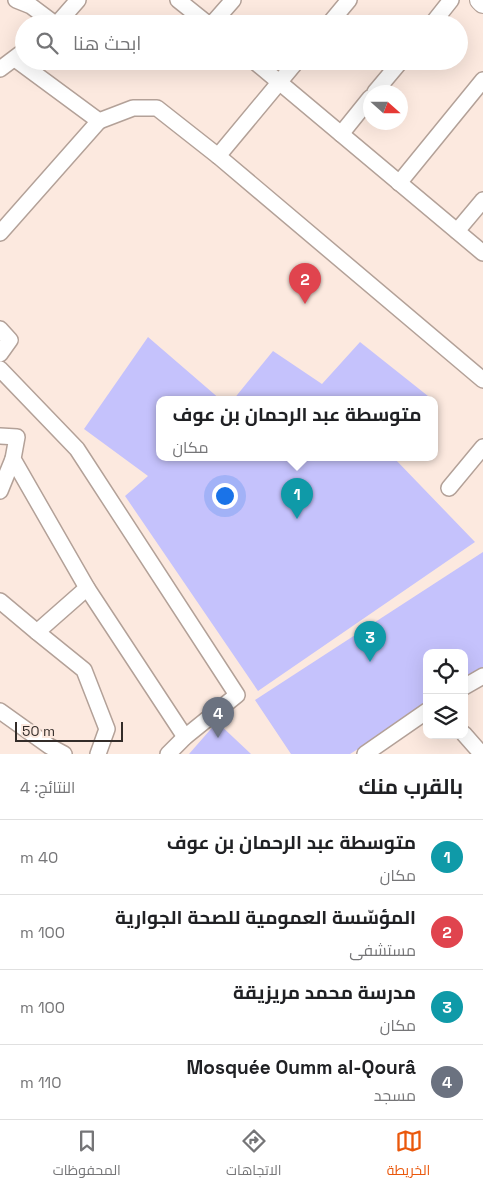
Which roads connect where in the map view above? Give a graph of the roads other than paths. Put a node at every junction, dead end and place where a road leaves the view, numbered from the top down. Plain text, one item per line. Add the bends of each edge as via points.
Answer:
1 (16, 0) edge
2 (78, 0) edge
3 (178, 0) edge
4 (233, 0) edge
5 (349, 0) edge
6 (451, 0) edge
7 (480, 0) edge
8 (483, 3) edge
9 (44, 15) edge
10 (64, 15) edge
11 (197, 15) edge
12 (220, 15) edge
13 (336, 15) edge
14 (439, 15) edge
15 (15, 58) edge
16 (0, 69) edge
17 (37, 70) edge
18 (265, 70) edge
19 (289, 70) edge
20 (393, 70) edge
21 (483, 80) edge
22 (279, 82) junction
23 (381, 85) edge
24 (363, 107) edge
25 (99, 121) junction
26 (341, 134) junction
27 (218, 156) junction
28 (399, 183) junction
29 (483, 200) edge
30 (457, 231) junction
31 (0, 233) edge
32 (483, 253) edge
33 (0, 329) edge
34 (0, 354) edge
35 (0, 369) edge
36 (483, 380) edge
37 (0, 436) edge
38 (483, 447) edge
39 (13, 459) junction
40 (449, 488) dead end
41 (0, 491) edge
42 (87, 588) junction
43 (0, 601) edge
44 (37, 632) junction
45 (483, 676) edge
46 (468, 685) edge
47 (0, 711) edge
48 (423, 715) edge
49 (185, 737) junction
50 (468, 739) edge
51 (384, 749) edge
52 (64, 754) edge
53 (98, 754) edge
54 (168, 754) edge
55 (365, 754) edge
56 (483, 754) edge

1 - 9 street
2 - 10 street
3 - 11 street
4 - 12 street
5 - 13 street
6 - 14 street
7 - 8 street
15 - 16 street
17 - 25 street
18 - 22 street
19 - 22 street
20 - 23 street
21 - 28 street
22 - 26 street
22 - 27 street
24 - 26 street
25 - 27 street via 134,108 157,108
25 - 31 street
26 - 28 street
27 - 36 street
28 - 30 street
29 - 30 street
30 - 32 street
33 - 34 street via 10,340
35 - 49 street via 76,448 237,695
37 - 39 street via 16,437
38 - 40 street
39 - 41 street
39 - 42 street
42 - 44 street
42 - 49 street
43 - 44 street
44 - 53 street via 84,670 107,729
45 - 46 street
47 - 52 street
48 - 51 street
49 - 54 street
50 - 56 street
51 - 55 street

